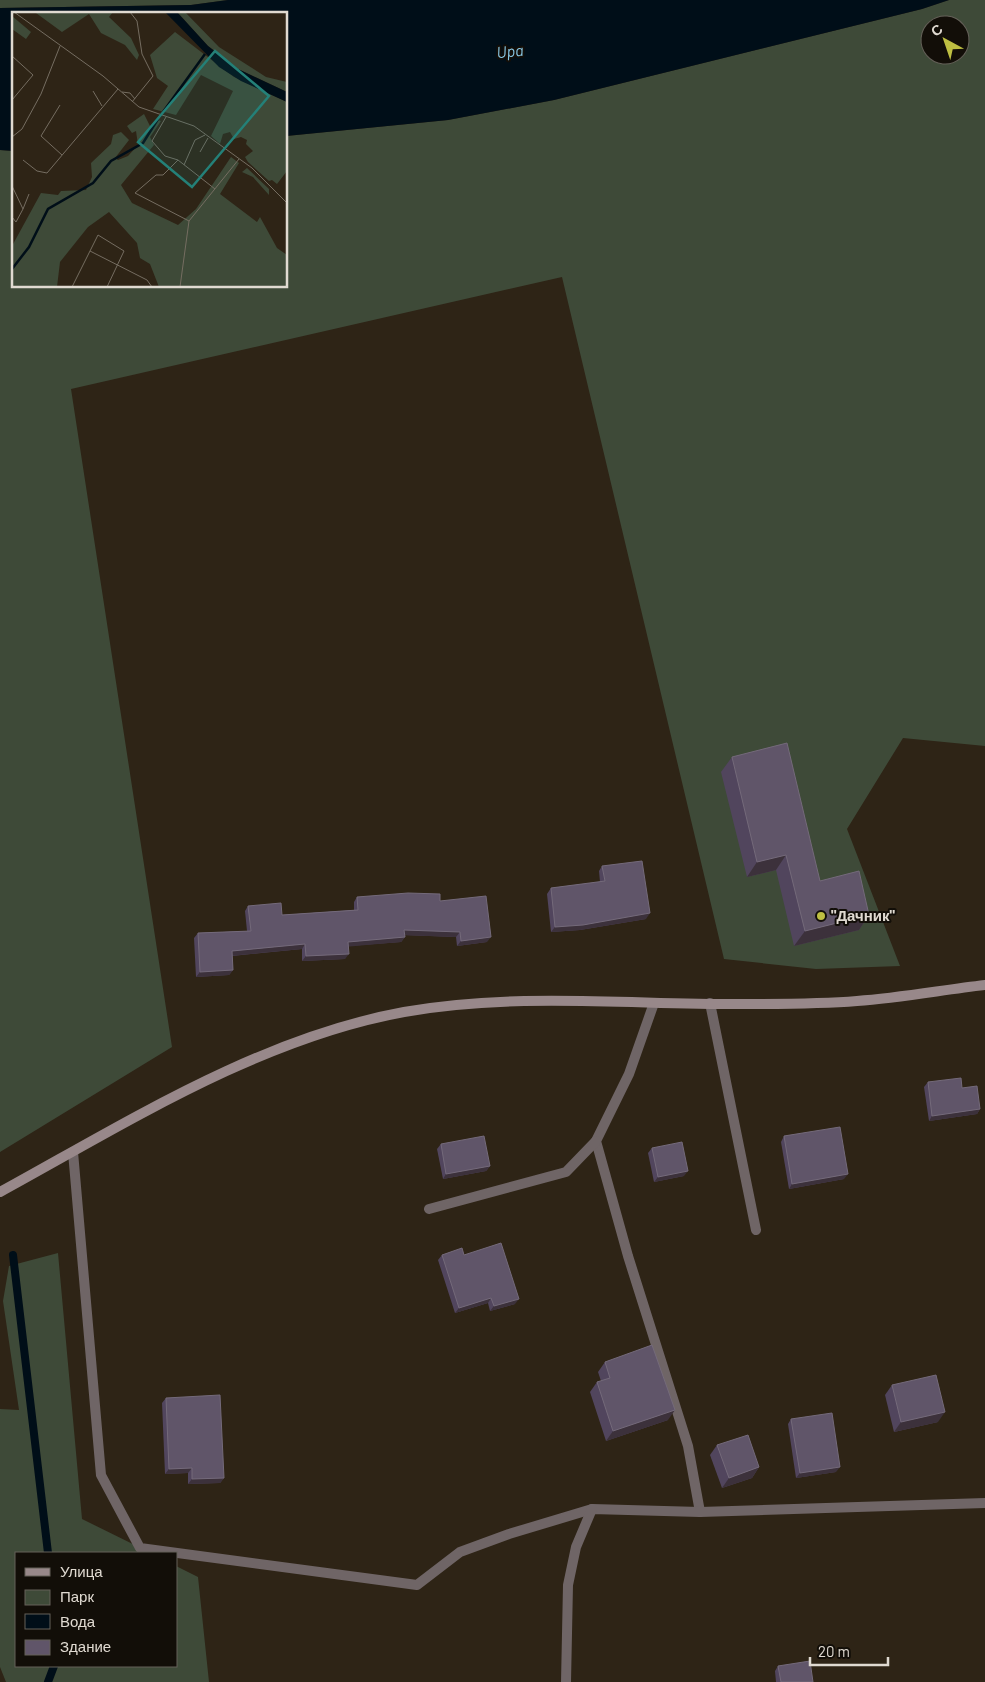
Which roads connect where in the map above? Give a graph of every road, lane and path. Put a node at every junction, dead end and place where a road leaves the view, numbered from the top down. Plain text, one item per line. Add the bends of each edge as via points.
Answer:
1 (985, 985) edge
2 (654, 1003) junction
3 (710, 1004) junction
4 (596, 1141) junction
5 (73, 1152) junction
6 (0, 1192) edge
7 (429, 1209) dead end
8 (756, 1230) dead end
9 (985, 1503) edge
10 (592, 1509) junction
11 (700, 1512) junction
12 (170, 1552) edge
13 (178, 1553) edge
14 (566, 1682) edge

1 - 3 main road via 857,1001
2 - 3 main road
2 - 4 lane via 629,1074
2 - 5 main road via 462,1003 401,1012 338,1028 189,1088
3 - 8 lane
4 - 7 lane via 566,1172
4 - 11 lane via 628,1256 688,1446
5 - 6 main road
5 - 12 lane via 101,1475 140,1548
9 - 11 lane
10 - 11 lane
10 - 13 lane via 460,1552 417,1585
10 - 14 lane via 576,1547 569,1576

